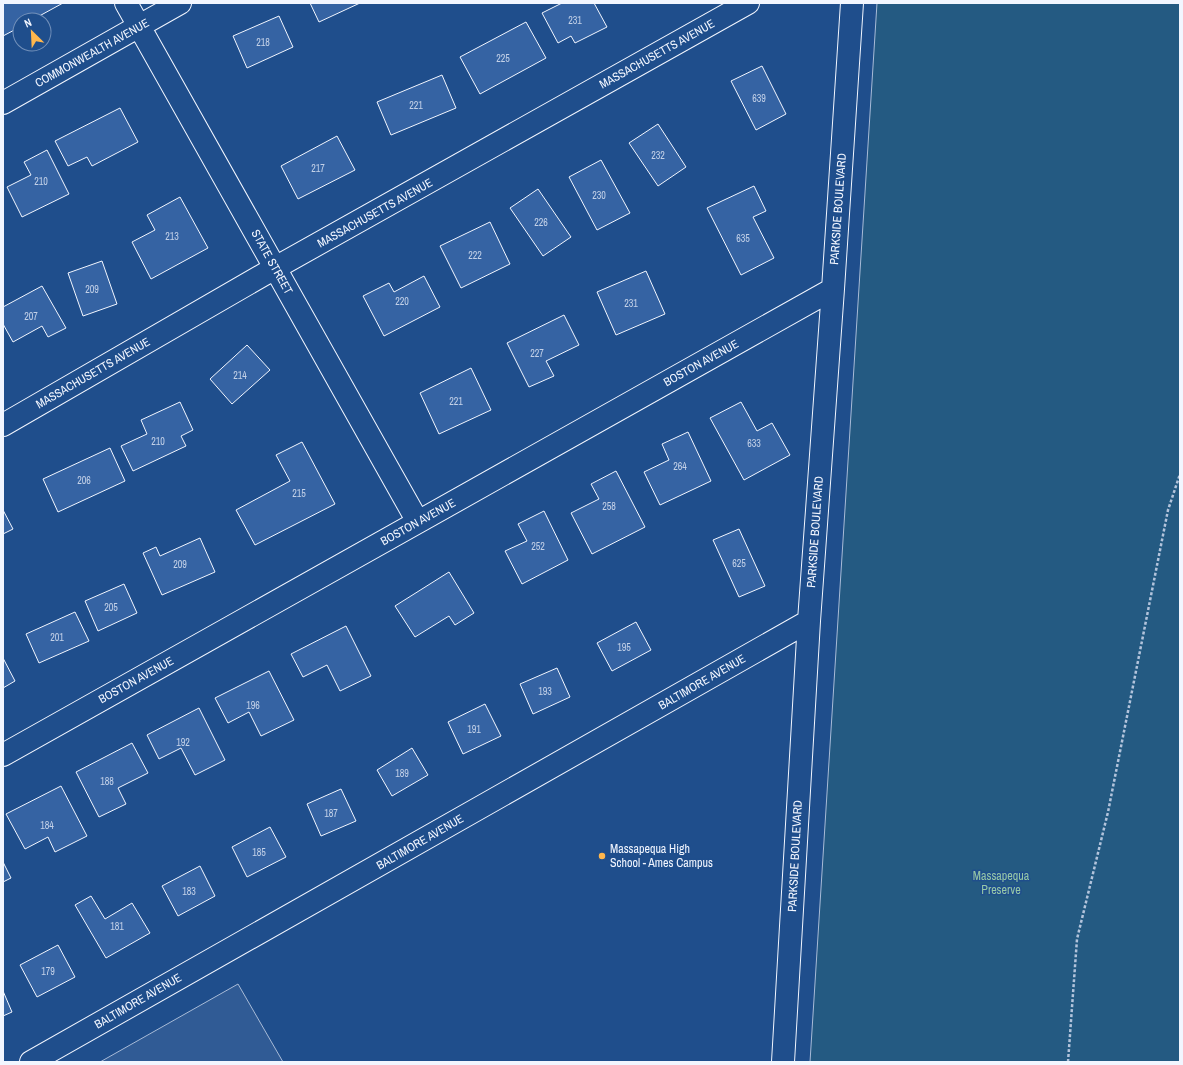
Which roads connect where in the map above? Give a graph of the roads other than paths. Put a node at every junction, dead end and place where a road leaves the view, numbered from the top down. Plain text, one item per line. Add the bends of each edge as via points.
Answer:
1 (126, 3) edge
2 (180, 3) edge
3 (748, 3) edge
4 (852, 3) edge
5 (139, 26) junction
6 (3, 103) edge
7 (275, 268) junction
8 (833, 289) junction
9 (3, 426) edge
10 (418, 522) junction
11 (809, 621) junction
12 (3, 754) edge
13 (31, 1062) edge
14 (783, 1062) edge

1 - 5 street, STATE STREET
2 - 5 street, COMMONWEALTH AVENUE
3 - 7 street, MASSACHUSETTS AVENUE
4 - 8 street, PARKSIDE BOULEVARD
5 - 6 street, COMMONWEALTH AVENUE
5 - 7 street, STATE STREET
7 - 9 street, MASSACHUSETTS AVENUE
7 - 10 street, STATE STREET
8 - 10 street, BOSTON AVENUE
8 - 11 street, PARKSIDE BOULEVARD
10 - 12 street, BOSTON AVENUE
11 - 13 street, BALTIMORE AVENUE
11 - 14 street, PARKSIDE BOULEVARD

